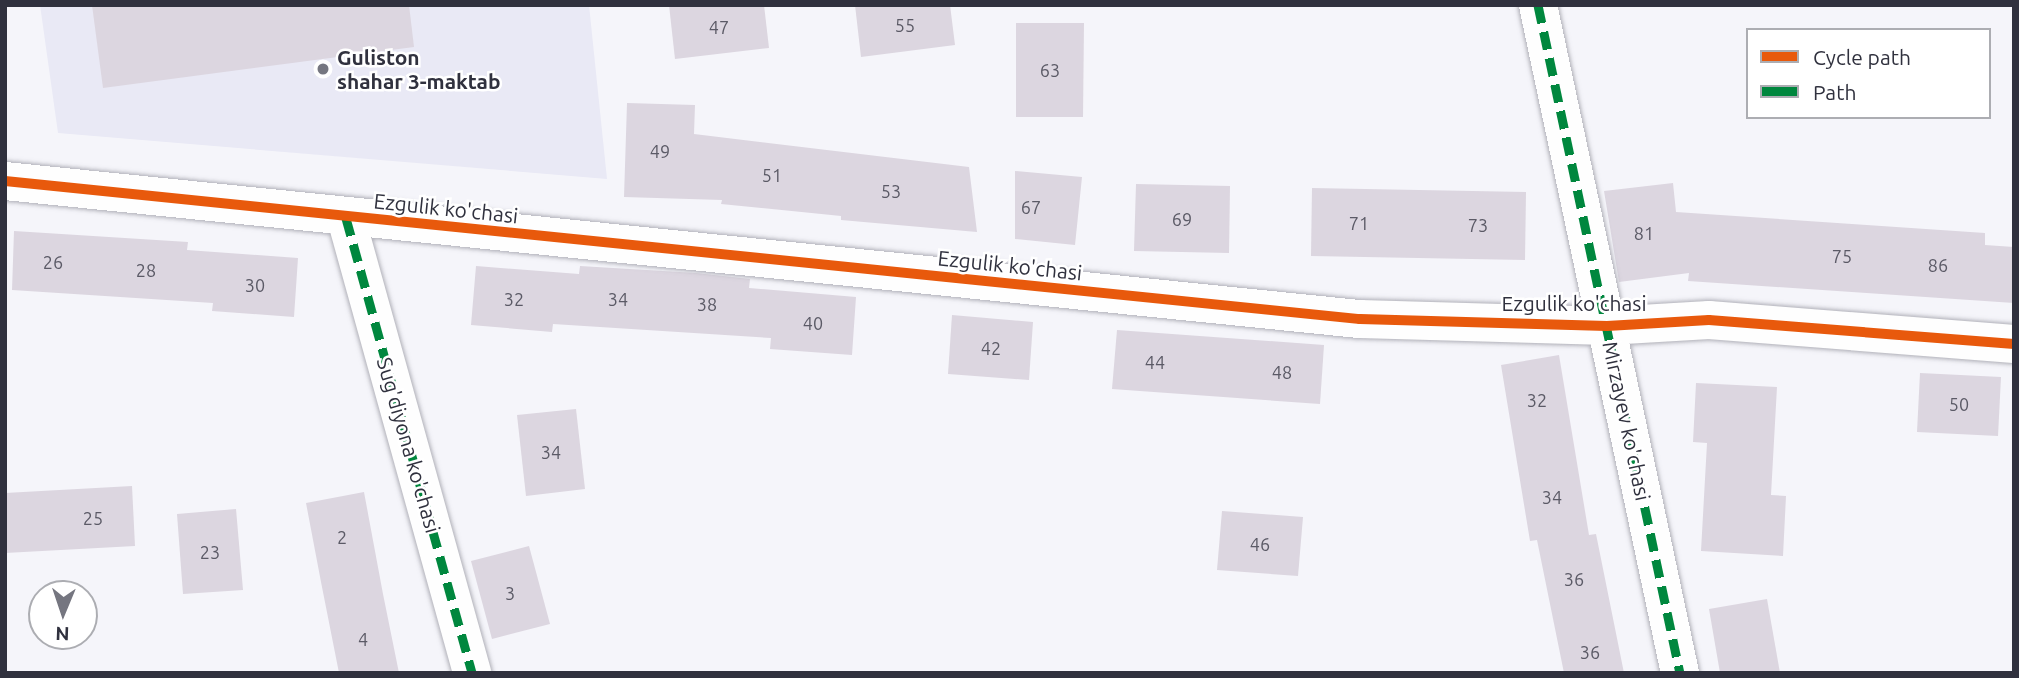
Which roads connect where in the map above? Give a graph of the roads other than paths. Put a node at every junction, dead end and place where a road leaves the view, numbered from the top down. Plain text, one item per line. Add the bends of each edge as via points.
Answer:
1 (1538, 5) edge
2 (5, 181) edge
3 (346, 218) junction
4 (1607, 326) junction
5 (2014, 344) edge
6 (472, 673) edge
7 (1680, 673) edge

1 - 4 street, Mirzayev ko'chasi
2 - 3 street, Ezgulik ko'chasi
3 - 4 street, Ezgulik ko'chasi via 1360,319
3 - 6 street, Sug'diyona ko'chasi
4 - 5 street, Ezgulik ko'chasi via 1709,320
4 - 7 street, Mirzayev ko'chasi

